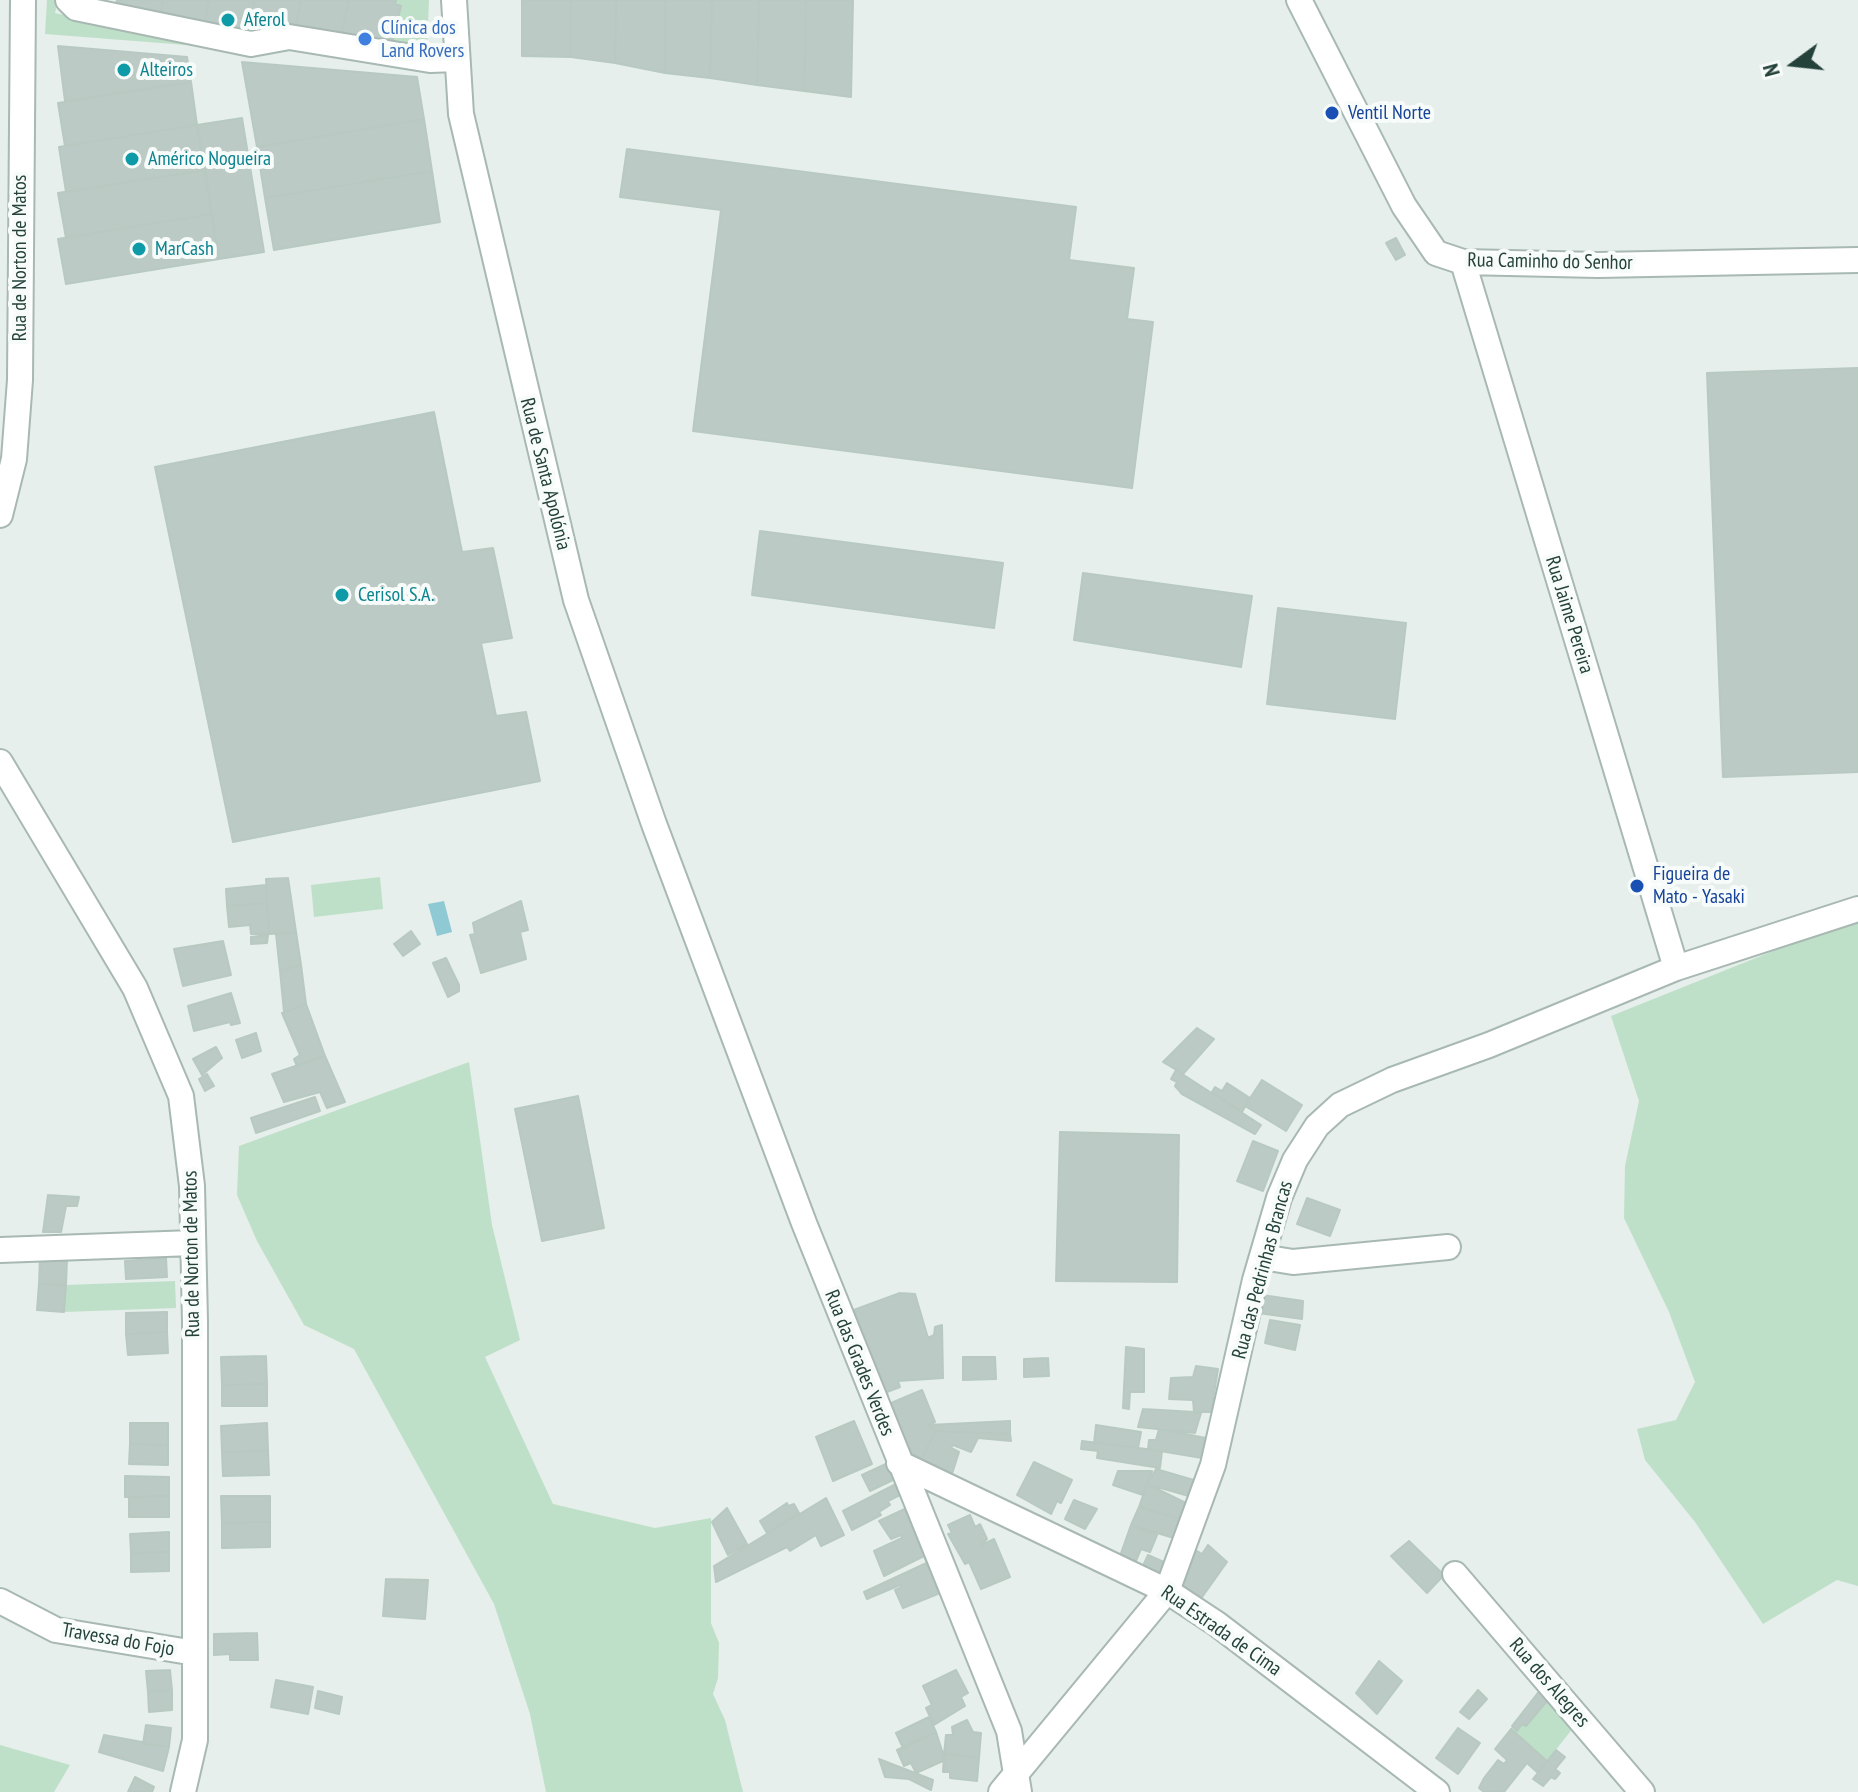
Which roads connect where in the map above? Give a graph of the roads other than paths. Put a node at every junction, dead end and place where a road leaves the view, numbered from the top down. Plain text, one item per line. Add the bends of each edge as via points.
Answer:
1 (23, 0) edge
2 (68, 0) edge
3 (454, 0) edge
4 (1299, 0) edge
5 (457, 59) junction
6 (10, 166) edge
7 (1858, 260) edge
8 (1463, 262) junction
9 (0, 515) edge
10 (0, 762) edge
11 (1858, 909) edge
12 (695, 933) joint
13 (1676, 968) junction
14 (193, 1243) junction
15 (1448, 1247) dead end
16 (0, 1250) edge
17 (1262, 1257) junction
18 (899, 1463) junction
19 (1455, 1574) dead end
20 (1167, 1591) junction
21 (0, 1601) edge
22 (195, 1653) junction
23 (1011, 1786) edge
24 (183, 1792) edge
25 (1437, 1792) edge
26 (1642, 1792) edge

1 - 6 street, Rua de Norton de Matos
2 - 5 street via 76,8 251,44 289,37 430,60
3 - 5 street, Rua de Santa Apolónia
4 - 8 street, Rua Caminho do Senhor via 1404,206 1436,253
5 - 12 street, Rua de Santa Apolónia via 461,114 576,600
6 - 9 street, Rua de Norton de Matos via 20,380 14,459
7 - 8 street, Rua Caminho do Senhor
8 - 13 street, Rua Jaime Pereira
10 - 14 street, Rua de Norton de Matos via 135,988 167,1056 181,1096 188,1142
11 - 13 street, Rua das Pedrinhas Brancas
12 - 18 street, Rua das Grades Verdes
13 - 17 street, Rua das Pedrinhas Brancas via 1340,1105 1317,1126 1295,1160
14 - 16 street
14 - 22 street, Rua de Norton de Matos
15 - 17 street via 1293,1262
17 - 20 street, Rua das Pedrinhas Brancas via 1213,1465
18 - 20 street, Rua Estrada de Cima
18 - 23 street, Rua das Grades Verdes via 1009,1731
19 - 26 street, Rua dos Alegres
20 - 23 street, Rua das Pedrinhas Brancas
20 - 25 street, Rua Estrada de Cima
21 - 22 street, Travessa do Fojo via 56,1630
22 - 24 street, Rua de Norton de Matos via 195,1740

